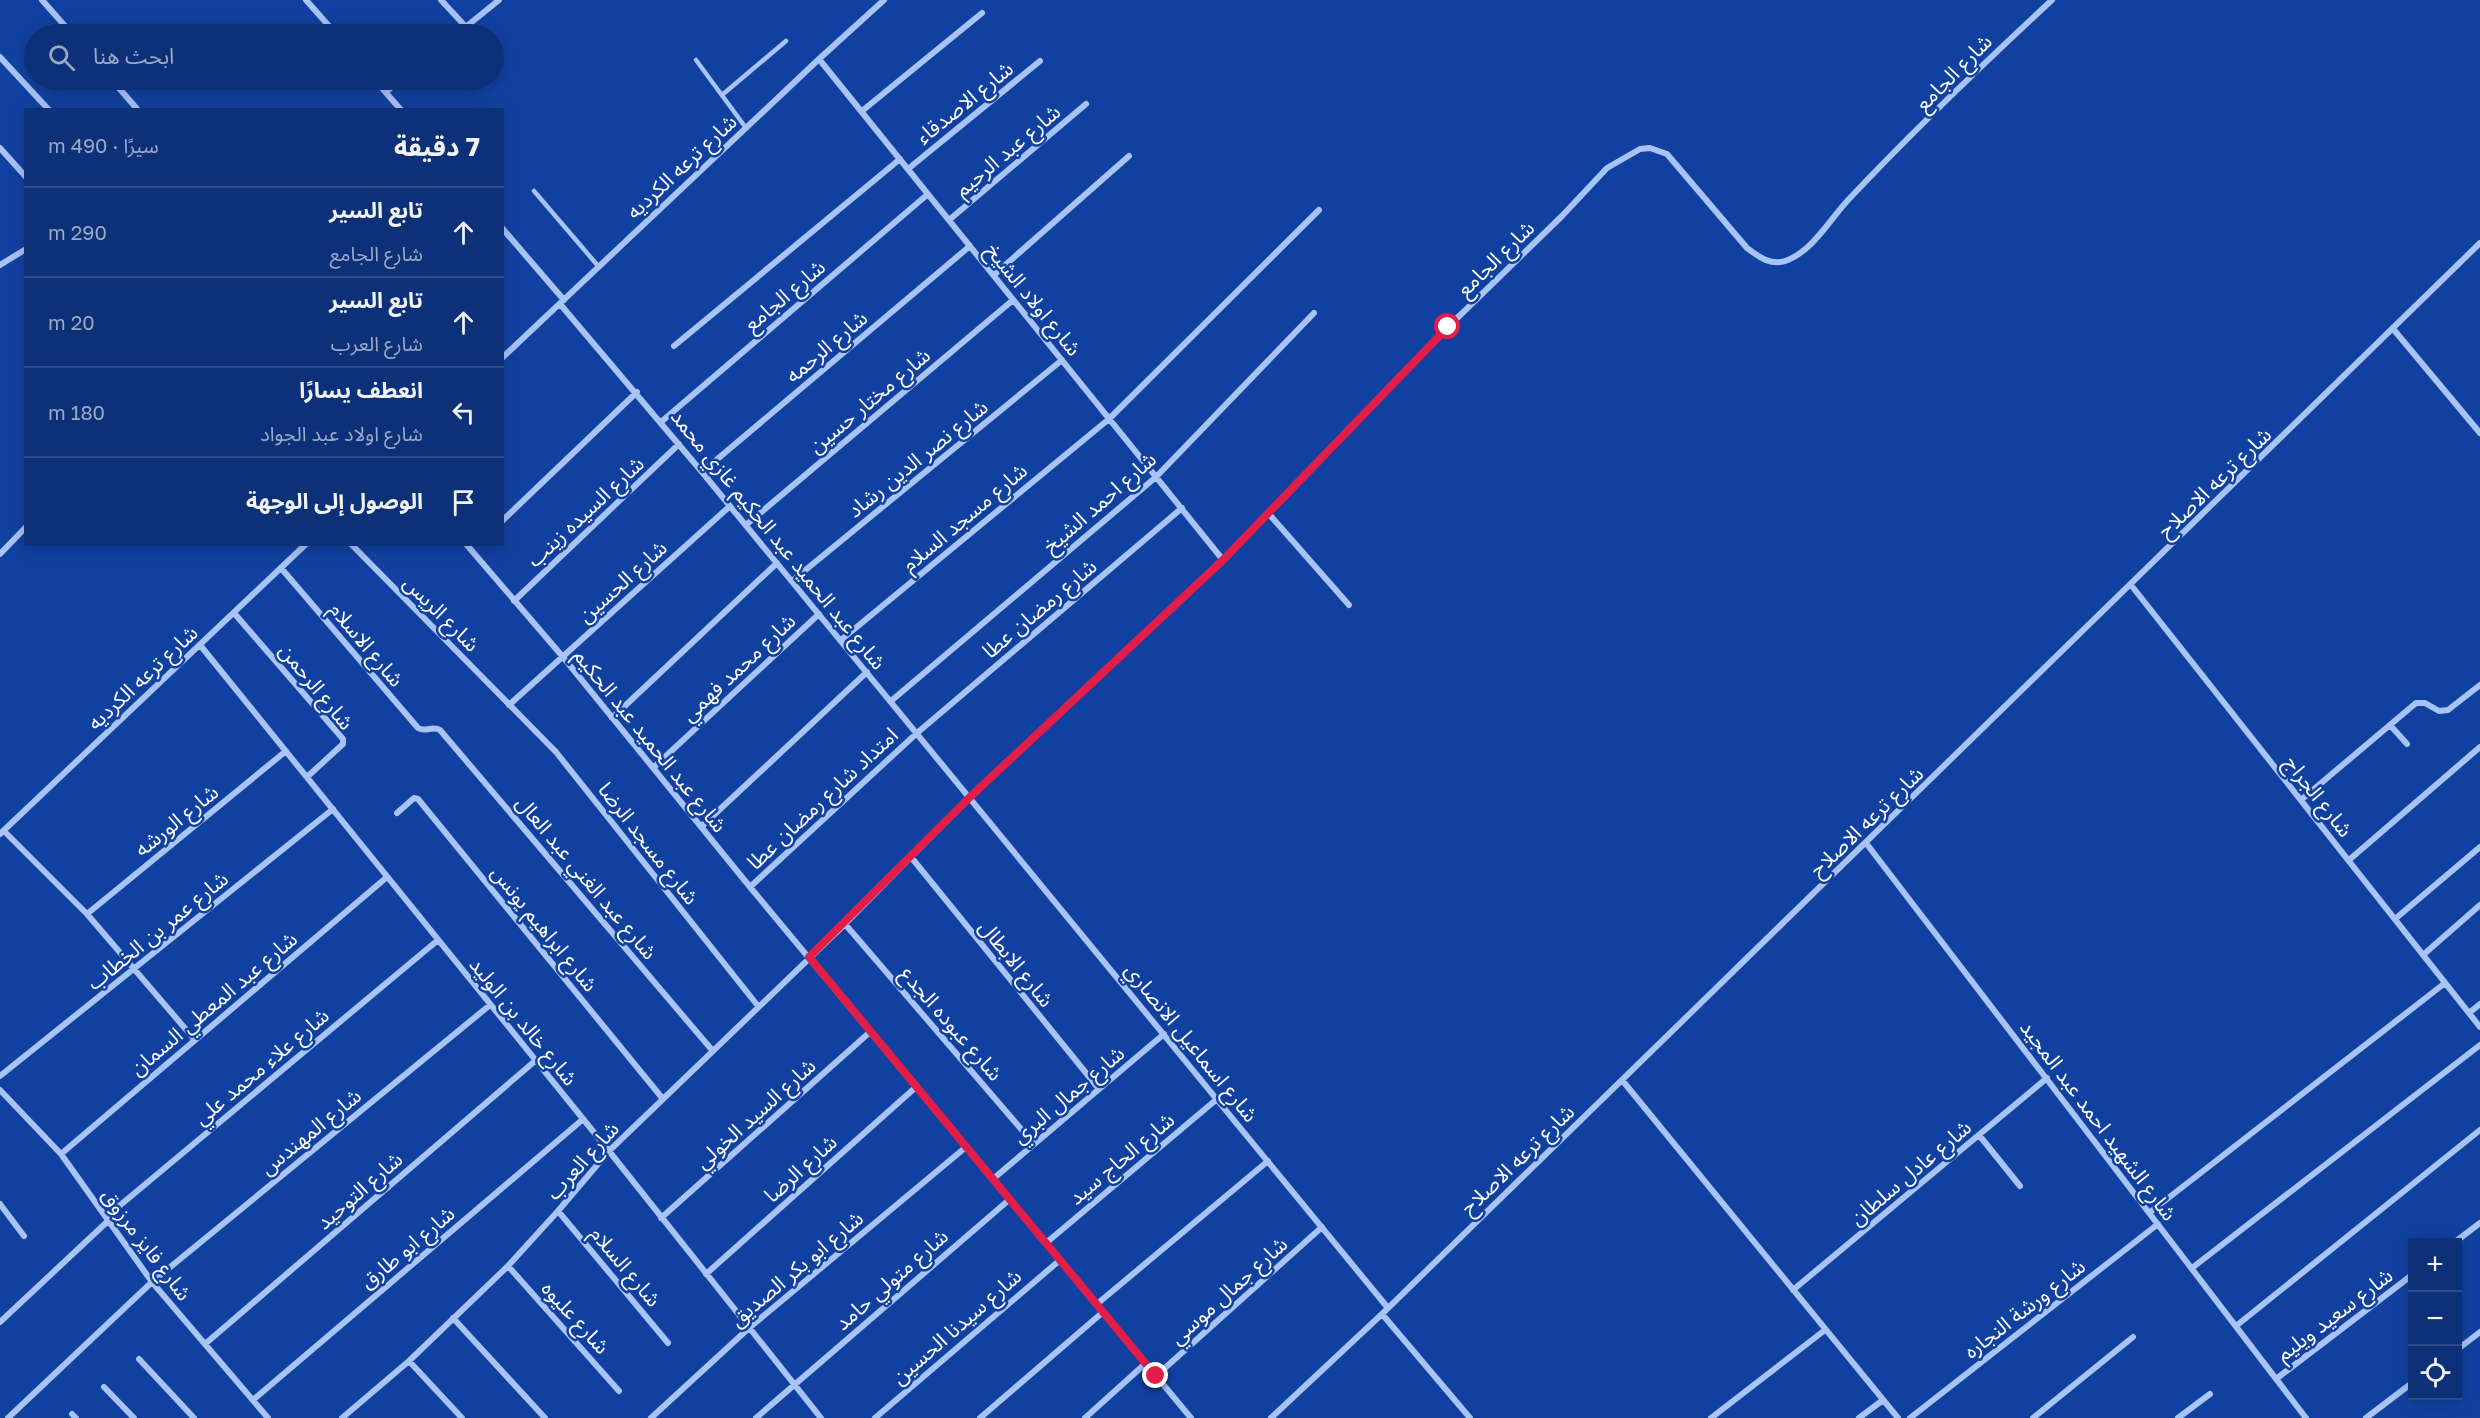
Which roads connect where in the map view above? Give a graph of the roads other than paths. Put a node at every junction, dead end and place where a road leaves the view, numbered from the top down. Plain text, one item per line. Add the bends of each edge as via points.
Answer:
1 (42, 0) edge
2 (306, 0) edge
3 (441, 0) edge
4 (499, 0) edge
5 (884, 0) edge
6 (2052, 0) edge
7 (982, 13) dead end
8 (63, 24) edge
9 (327, 24) edge
10 (463, 24) edge
11 (470, 24) edge
12 (786, 41) dead end
13 (0, 57) edge
14 (819, 59) junction
15 (696, 60) dead end
16 (1040, 62) dead end
17 (24, 83) edge
18 (31, 90) edge
19 (120, 90) edge
20 (388, 90) edge
21 (386, 92) joint
22 (722, 95) junction
23 (1086, 104) dead end
24 (47, 108) edge
25 (134, 108) edge
26 (399, 108) edge
27 (862, 111) junction
28 (746, 128) junction
29 (0, 148) edge
30 (1129, 156) dead end
31 (900, 159) junction
32 (908, 169) junction
33 (24, 175) edge
34 (534, 191) dead end
35 (928, 194) junction
36 (1319, 210) dead end
37 (949, 220) junction
38 (504, 230) edge
39 (2480, 243) edge
40 (970, 246) junction
41 (24, 250) edge
42 (0, 264) edge
43 (599, 267) junction
44 (994, 275) junction
45 (1013, 300) junction
46 (562, 302) junction
47 (1314, 312) dead end
48 (2394, 330) junction
49 (674, 346) dead end
50 (504, 356) edge
51 (1062, 360) junction
52 (637, 392) junction
53 (1109, 418) junction
54 (661, 422) junction
55 (2480, 433) edge
56 (680, 444) junction
57 (702, 472) junction
58 (1156, 477) junction
59 (730, 506) junction
60 (1182, 508) junction
61 (1268, 513) junction
62 (504, 518) edge
63 (746, 525) junction
64 (24, 529) edge
65 (304, 546) edge
66 (353, 546) edge
67 (467, 546) edge
68 (475, 546) edge
69 (471, 551) junction
70 (0, 554) edge
71 (1223, 560) junction
72 (777, 563) junction
73 (281, 568) junction
74 (792, 581) junction
75 (2131, 585) junction
76 (514, 601) junction
77 (1349, 605) dead end
78 (234, 613) junction
79 (819, 614) junction
80 (841, 640) junction
81 (200, 645) junction
82 (562, 657) junction
83 (867, 672) junction
84 (2480, 685) edge
85 (891, 701) junction
86 (509, 705) junction
87 (612, 718) junction
88 (2390, 725) junction
89 (435, 727) joint
90 (917, 733) junction
91 (2407, 744) dead end
92 (2480, 747) edge
93 (286, 751) junction
94 (653, 768) junction
95 (307, 777) junction
96 (970, 797) junction
97 (2301, 800) junction
98 (333, 809) junction
99 (398, 813) dead end
100 (701, 827) junction
101 (2, 832) edge
102 (1866, 843) junction
103 (2480, 847) edge
104 (911, 857) junction
105 (2349, 861) junction
106 (387, 877) junction
107 (750, 887) junction
108 (2480, 906) edge
109 (87, 914) junction
110 (2395, 919) junction
111 (845, 924) junction
112 (438, 940) junction
113 (2424, 955) junction
114 (809, 957) junction
115 (135, 969) junction
116 (2445, 983) junction
117 (2480, 1004) edge
118 (490, 1005) junction
119 (758, 1006) junction
120 (2469, 1013) junction
121 (2480, 1027) edge
122 (870, 1032) junction
123 (1164, 1034) junction
124 (195, 1040) junction
125 (2480, 1045) edge
126 (712, 1050) junction
127 (535, 1061) junction
128 (0, 1076) edge
129 (2047, 1078) junction
130 (1622, 1080) junction
131 (916, 1087) junction
132 (1099, 1089) junction
133 (0, 1090) edge
134 (663, 1099) junction
135 (1217, 1099) junction
136 (582, 1120) junction
137 (2480, 1130) edge
138 (1979, 1135) junction
139 (1034, 1144) junction
140 (966, 1147) junction
141 (609, 1151) junction
142 (61, 1154) junction
143 (1268, 1161) junction
144 (993, 1179) junction
145 (2019, 1186) dead end
146 (1010, 1199) junction
147 (0, 1204) edge
148 (558, 1211) junction
149 (2149, 1213) junction
150 (661, 1218) junction
151 (107, 1219) junction
152 (2480, 1223) edge
153 (2158, 1224) junction
154 (1322, 1227) junction
155 (24, 1236) dead end
156 (2460, 1238) edge
157 (1046, 1243) junction
158 (1060, 1260) junction
159 (508, 1266) junction
160 (2192, 1268) junction
161 (706, 1274) junction
162 (2408, 1278) edge
163 (152, 1282) junction
164 (1793, 1290) junction
165 (1097, 1304) junction
166 (1388, 1308) junction
167 (1103, 1312) junction
168 (1382, 1314) junction
169 (453, 1318) junction
170 (0, 1322) edge
171 (2236, 1326) junction
172 (749, 1328) junction
173 (1825, 1330) junction
174 (2480, 1332) edge
175 (2133, 1336) dead end
176 (668, 1343) dead end
177 (205, 1344) junction
178 (2461, 1346) edge
179 (139, 1359) dead end
180 (408, 1361) junction
181 (1146, 1364) junction
182 (1156, 1376) junction
183 (2276, 1379) junction
184 (794, 1384) junction
185 (2408, 1386) edge
186 (104, 1387) dead end
187 (619, 1391) dead end
188 (2210, 1394) dead end
189 (253, 1400) junction
190 (1883, 1400) junction
191 (2304, 1417) edge
192 (8, 1418) edge
193 (134, 1418) edge
194 (194, 1418) edge
195 (268, 1418) edge
196 (342, 1418) edge
197 (462, 1418) edge
198 (545, 1418) edge
199 (651, 1418) edge
200 (756, 1418) edge
201 (821, 1418) edge
202 (875, 1418) edge
203 (980, 1418) edge
204 (1084, 1418) edge
205 (1191, 1418) edge
206 (1271, 1418) edge
207 (1470, 1418) edge
208 (1711, 1418) edge
209 (1859, 1418) edge
210 (1898, 1418) edge
211 (1910, 1418) edge
212 (2033, 1418) edge
213 (2178, 1418) edge
214 (2366, 1418) edge

1 - 8 street
2 - 9 street
3 - 10 street
4 - 11 street
5 - 14 street, شارع ترعه الكرديه
6 - 61 street, شارع الجامع via 1848,199 1804,250 1787,261 1773,263 1747,248 1668,154 1640,149 1607,168
7 - 27 street
12 - 22 lane
13 - 17 street
14 - 27 street, شارع اولاد الشيخ
14 - 28 street, شارع ترعه الكرديه
15 - 22 lane
16 - 32 street, شارع الاصدقاء
18 - 24 street
19 - 25 street
20 - 21 street
21 - 26 street
22 - 28 lane
23 - 37 street, شارع عبد الرحيم
27 - 31 street, شارع اولاد الشيخ
28 - 43 street, شارع ترعه الكرديه
29 - 33 street
30 - 44 street
31 - 32 street, شارع اولاد الشيخ
31 - 49 street
32 - 35 street, شارع اولاد الشيخ
34 - 43 lane
35 - 37 street, شارع اولاد الشيخ
35 - 54 street, شارع الجامع
36 - 53 street, شارع مسجد السلام
37 - 40 street, شارع اولاد الشيخ
38 - 46 street, شارع عبد الحميد عبد الحكيم غازي محمد
39 - 48 street, شارع ترعه الاصلاح
40 - 44 street, شارع اولاد الشيخ
40 - 57 street, شارع الرحمه
41 - 42 street
43 - 46 street, شارع ترعه الكرديه
44 - 45 street, شارع اولاد الشيخ
45 - 51 street, شارع اولاد الشيخ
45 - 63 street, شارع مختار حسين
46 - 50 street, شارع ترعه الكرديه
46 - 52 street, شارع عبد الحميد عبد الحكيم غازي محمد
47 - 58 street, شارع احمد الشيخ
48 - 55 street
48 - 75 street, شارع ترعه الاصلاح
51 - 53 street, شارع اولاد الشيخ
51 - 74 street, شارع نصر الدين رشاد
52 - 54 street, شارع عبد الحميد عبد الحكيم غازي محمد
52 - 62 street
53 - 58 street, شارع اولاد الشيخ
53 - 80 street, شارع مسجد السلام
54 - 56 street, شارع عبد الحميد عبد الحكيم غازي محمد
56 - 57 street, شارع عبد الحميد عبد الحكيم غازي محمد
56 - 76 street, شارع السيده زينب
57 - 59 street, شارع عبد الحميد عبد الحكيم غازي محمد
58 - 60 street, شارع اولاد الشيخ
58 - 85 street, شارع احمد الشيخ
59 - 63 street, شارع عبد الحميد عبد الحكيم غازي محمد
59 - 82 street, شارع الحسين
60 - 71 street, شارع اولاد الشيخ
60 - 90 street, شارع رمضان عطا
61 - 71 street, شارع الجامع
61 - 77 street
63 - 72 street, شارع عبد الحميد عبد الحكيم غازي محمد
64 - 70 street
65 - 73 street, شارع ترعه الكرديه
66 - 86 street, شارع الريس
67 - 69 street, شارع عبد الحميد عبد الحكيم
68 - 69 street
69 - 76 street, شارع عبد الحميد عبد الحكيم
71 - 96 street, شارع الجامع
72 - 74 street, شارع عبد الحميد عبد الحكيم غازي محمد
72 - 87 street
73 - 78 street, شارع ترعه الكرديه
73 - 89 street, شارع الاسلام via 418,728
74 - 79 street, شارع عبد الحميد عبد الحكيم غازي محمد
75 - 97 street, شارع الجراج
75 - 102 street, شارع ترعه الاصلاح
76 - 82 street, شارع عبد الحميد عبد الحكيم
78 - 81 street, شارع ترعه الكرديه
78 - 95 street, شارع الرحمن via 344,740
79 - 80 street, شارع عبد الحميد عبد الحكيم غازي محمد
79 - 94 street, شارع محمد فهمي
80 - 83 street, شارع عبد الحميد عبد الحكيم غازي محمد
81 - 93 street, شارع خالد بن الوليد
81 - 101 street, شارع ترعه الكرديه
82 - 86 street, شارع الحسين
82 - 87 street, شارع عبد الحميد عبد الحكيم
83 - 85 street, شارع عبد الحميد عبد الحكيم غازي محمد
83 - 100 street
84 - 88 street via 2448,710 2416,703
85 - 90 street, شارع عبد الحميد عبد الحكيم غازي محمد
86 - 119 street, شارع مسجد الرضا via 556,752
87 - 94 street, شارع عبد الحميد عبد الحكيم
88 - 91 street
88 - 97 street
89 - 126 street, شارع عبد الغني عبد العال
90 - 96 street, شارع عبد الحميد عبد الحكيم غازي محمد
90 - 107 street, امتداد شارع رمضان عطا
92 - 105 street
93 - 95 street, شارع خالد بن الوليد
93 - 109 street, شارع الورشه
94 - 100 street, شارع عبد الحميد عبد الحكيم
95 - 98 street, شارع خالد بن الوليد
96 - 104 street, شارع الجامع
96 - 123 street, شارع اسماعيل الانصاري
97 - 105 street, شارع الجراج
98 - 106 street, شارع خالد بن الوليد
98 - 115 street, شارع عمر بن الخطاب
99 - 134 street, شارع ابراهيم يونس via 418,798
100 - 107 street, شارع عبد الحميد عبد الحكيم
101 - 109 street
102 - 129 street, شارع الشهيد احمد عبد المجيد
102 - 130 street, شارع ترعه الاصلاح
103 - 110 street
104 - 111 street, شارع الجامع
104 - 132 street, شارع الابطال
105 - 110 street, شارع الجراج
106 - 112 street, شارع خالد بن الوليد
106 - 124 street, شارع عبد المعطي السمان
107 - 114 street, شارع عبد الحميد عبد الحكيم
108 - 113 street
109 - 115 street
110 - 113 street, شارع الجراج
111 - 114 street, شارع العرب
111 - 139 street, شارع عبوده الجدع
112 - 118 street, شارع خالد بن الوليد
112 - 151 street, شارع علاء محمد علي
113 - 116 street, شارع الجراج
114 - 119 street, شارع العرب
114 - 122 street, شارع عبد الحميد عبد الحكيم
115 - 124 street
115 - 128 street, شارع عمر بن الخطاب
116 - 120 street, شارع الجراج
116 - 149 street
117 - 120 street
118 - 127 street, شارع خالد بن الوليد
118 - 163 street, شارع المهندس
119 - 126 street, شارع العرب
120 - 121 street, شارع الجراج
122 - 131 street, شارع عبد الحميد عبد الحكيم
122 - 150 street, شارع السيد الخولي
123 - 132 street, شارع جمال البري
123 - 135 street, شارع اسماعيل الانصاري
124 - 142 street, شارع عبد المعطي السمان
125 - 160 street
126 - 134 street, شارع العرب
127 - 136 street, شارع خالد بن الوليد
127 - 177 street, شارع التوحيد
129 - 138 street, شارع عادل سلطان
129 - 149 street, شارع الشهيد احمد عبد المجيد
130 - 164 street
130 - 166 street, شارع ترعه الاصلاح
131 - 140 street, شارع عبد الحميد عبد الحكيم
131 - 161 street, شارع الرضا
132 - 139 street, شارع جمال البري
133 - 142 street, شارع فايز مرزوق
134 - 141 street, شارع العرب
135 - 143 street, شارع اسماعيل الانصاري
135 - 157 street, شارع الحاج سيد
136 - 141 street, شارع خالد بن الوليد
136 - 189 street, شارع ابو طارق
137 - 171 street
138 - 145 street
138 - 164 street, شارع عادل سلطان
139 - 144 street, شارع جمال البري
140 - 144 street, شارع عبد الحميد عبد الحكيم
140 - 172 street, شارع ابو بكر الصديق
141 - 148 street, شارع العرب
141 - 150 street, شارع خالد بن الوليد
142 - 151 street, شارع فايز مرزوق
143 - 154 street, شارع اسماعيل الانصاري
143 - 165 street
144 - 146 street, شارع عبد الحميد عبد الحكيم
146 - 157 street, شارع عبد الحميد عبد الحكيم
146 - 184 street, شارع متولي حامد
147 - 155 street
148 - 159 street, شارع العرب
148 - 176 street, شارع السلام
149 - 153 street, شارع الشهيد احمد عبد المجيد
150 - 161 street, شارع خالد بن الوليد
151 - 163 street, شارع فايز مرزوق
151 - 170 street, شارع علاء محمد علي
152 - 156 street
153 - 160 street, شارع الشهيد احمد عبد المجيد
153 - 211 street, شارع ورشة النجاره
154 - 166 street, شارع اسماعيل الانصاري
154 - 182 street, شارع جمال موسي
157 - 158 street, شارع عبد الحميد عبد الحكيم
158 - 165 street, شارع عبد الحميد عبد الحكيم
158 - 202 street, شارع سيدنا الحسين
159 - 169 street, شارع العرب
159 - 187 street, شارع عليوه
160 - 171 street, شارع الشهيد احمد عبد المجيد
161 - 172 street, شارع خالد بن الوليد
162 - 183 street, شارع سعيد ويليم
163 - 177 street, شارع فايز مرزوق
163 - 192 street, شارع المهندس
164 - 173 street
165 - 167 street, شارع عبد الحميد عبد الحكيم
166 - 168 street, شارع ترعه الاصلاح
167 - 181 street, شارع عبد الحميد عبد الحكيم
167 - 203 street
168 - 206 street, شارع ترعه الاصلاح
168 - 207 street
169 - 180 street, شارع العرب
169 - 198 street
171 - 183 street, شارع الشهيد احمد عبد المجيد
172 - 184 street, شارع خالد بن الوليد
172 - 199 street, شارع ابو بكر الصديق
173 - 190 street
173 - 208 street
174 - 178 street
175 - 212 street
177 - 189 street, شارع فايز مرزوق
179 - 194 street
180 - 196 street, شارع العرب
180 - 197 street
181 - 182 street, شارع عبد الحميد عبد الحكيم
181 - 204 street
182 - 205 street, شارع عبد الحميد عبد الحكيم
183 - 191 street, شارع الشهيد احمد عبد المجيد
184 - 200 street, شارع متولي حامد
184 - 201 street, شارع خالد بن الوليد
185 - 214 street
186 - 193 street
188 - 213 street
189 - 195 street, شارع فايز مرزوق
190 - 209 street
190 - 210 street

